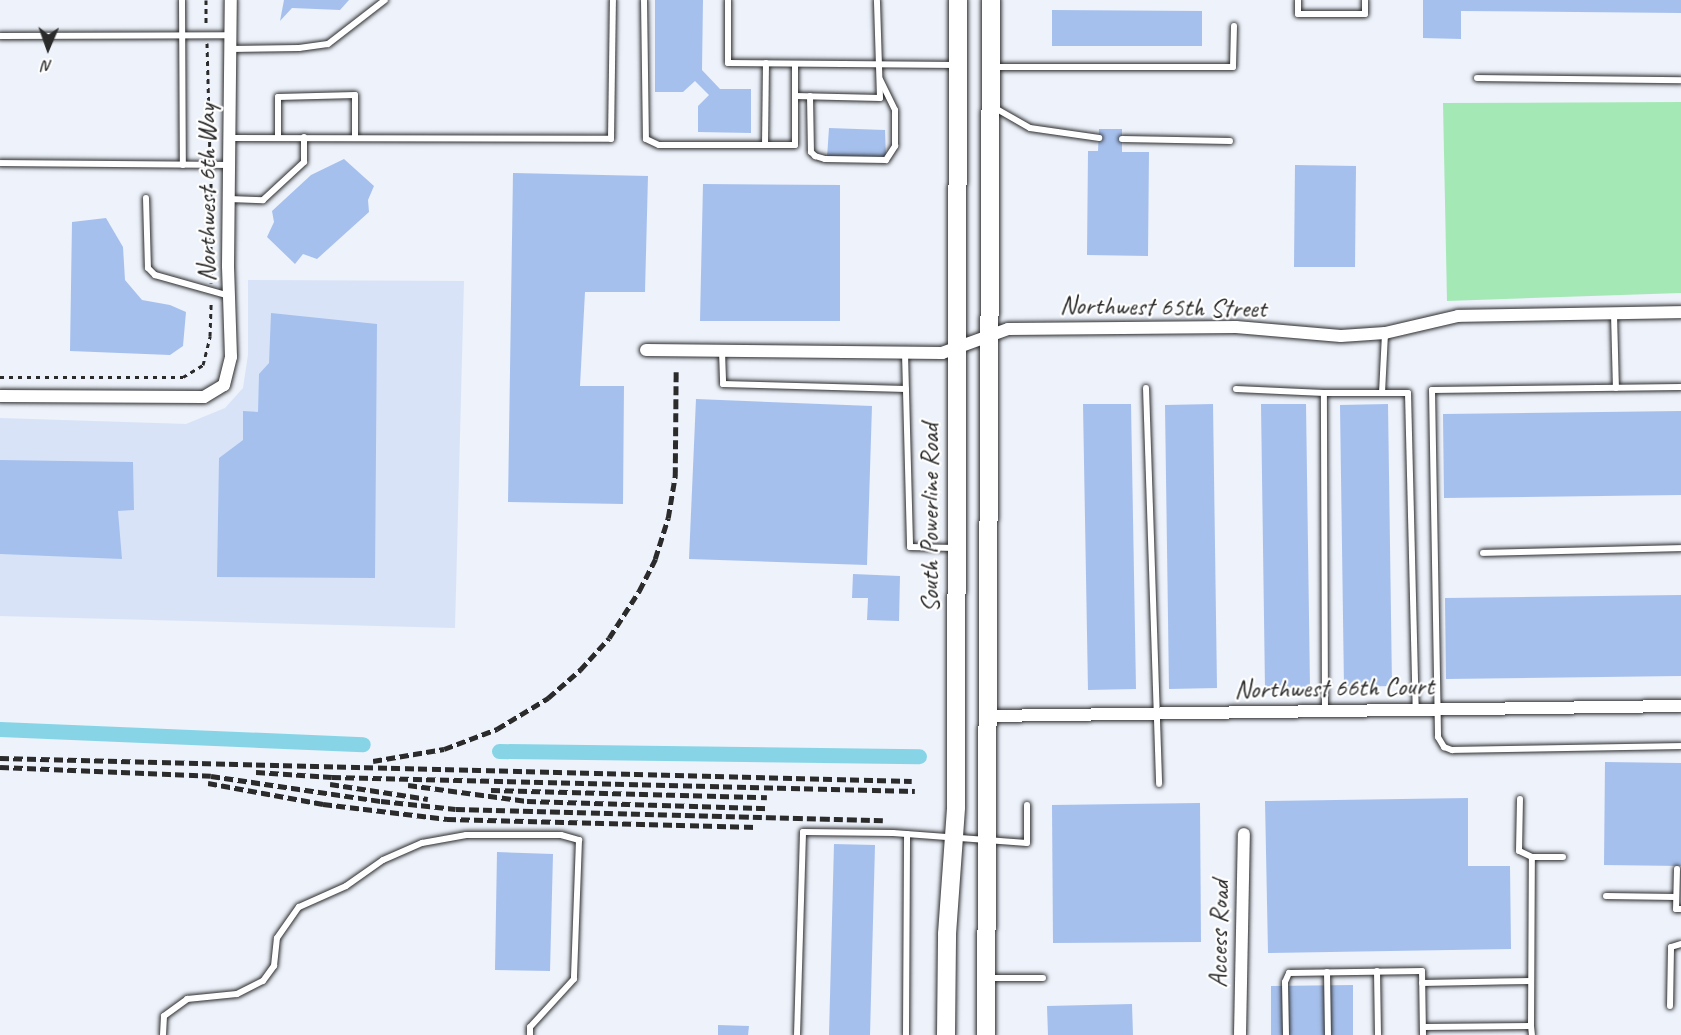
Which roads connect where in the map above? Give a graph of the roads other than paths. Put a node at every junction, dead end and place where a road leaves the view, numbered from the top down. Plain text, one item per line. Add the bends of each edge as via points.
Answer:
1 (182, 0) edge
2 (231, 0) edge
3 (385, 0) edge
4 (613, 0) edge
5 (644, 0) edge
6 (728, 0) edge
7 (877, 0) edge
8 (958, 0) edge
9 (990, 0) edge
10 (1298, 0) edge
11 (1365, 0) edge
12 (1234, 26) dead end
13 (230, 35) junction
14 (0, 36) edge
15 (183, 37) junction
16 (230, 49) junction
17 (766, 63) junction
18 (795, 64) junction
19 (877, 64) junction
20 (957, 65) junction
21 (990, 67) junction
22 (1477, 78) dead end
23 (880, 79) junction
24 (1681, 80) edge
25 (795, 96) junction
26 (810, 96) junction
27 (990, 105) junction
28 (278, 137) junction
29 (304, 137) junction
30 (355, 137) junction
31 (230, 138) junction
32 (1099, 138) dead end
33 (1122, 139) dead end
34 (1230, 141) dead end
35 (765, 145) junction
36 (0, 163) edge
37 (183, 165) junction
38 (229, 165) junction
39 (146, 198) dead end
40 (229, 199) junction
41 (229, 296) junction
42 (1681, 312) edge
43 (1614, 313) junction
44 (1385, 333) junction
45 (989, 336) junction
46 (956, 348) junction
47 (646, 350) dead end
48 (722, 351) junction
49 (905, 353) junction
50 (1681, 387) edge
51 (1146, 388) dead end
52 (1616, 388) junction
53 (906, 389) junction
54 (1236, 389) dead end
55 (1324, 393) junction
56 (1382, 393) junction
57 (0, 396) edge
58 (955, 548) junction
59 (1681, 548) edge
60 (1483, 553) dead end
61 (1681, 706) edge
62 (1416, 710) junction
63 (1437, 710) junction
64 (1325, 711) junction
65 (1155, 713) junction
66 (988, 716) junction
67 (1681, 746) edge
68 (1159, 784) dead end
69 (1520, 799) dead end
70 (1027, 805) dead end
71 (907, 834) junction
72 (1244, 834) dead end
73 (955, 838) junction
74 (987, 841) junction
75 (1532, 857) junction
76 (1563, 857) dead end
77 (1677, 869) dead end
78 (1606, 896) dead end
79 (1676, 897) junction
80 (1681, 909) edge
81 (1681, 944) edge
82 (1377, 971) junction
83 (1327, 972) junction
84 (986, 978) junction
85 (1043, 978) dead end
86 (1531, 981) junction
87 (1422, 984) junction
88 (1670, 1006) dead end
89 (1532, 1026) junction
90 (1423, 1027) junction
91 (163, 1035) edge
92 (530, 1035) edge
93 (797, 1035) edge
94 (906, 1035) edge
95 (946, 1035) edge
96 (986, 1035) edge
97 (1240, 1035) edge
98 (1286, 1035) edge
99 (1328, 1035) edge
100 (1377, 1035) edge
101 (1423, 1035) edge
102 (1532, 1035) edge

1 - 15 lane
2 - 13 street, Northwest 6th Way
3 - 16 lane via 328,44
4 - 30 lane via 611,139
5 - 35 lane via 646,139 659,145
6 - 17 lane via 728,63
7 - 19 lane
8 - 20 main road, South Powerline Road
9 - 21 main road
10 - 11 lane via 1298,14 1365,14
12 - 21 lane via 1233,67
13 - 15 lane
13 - 16 street, Northwest 6th Way
14 - 15 lane
15 - 37 lane
16 - 31 street, Northwest 6th Way
17 - 18 lane
17 - 35 lane
18 - 19 lane
18 - 25 lane
19 - 20 lane
19 - 23 lane
20 - 46 main road, South Powerline Road
21 - 27 main road
22 - 24 lane
23 - 26 lane via 880,98
23 - 26 lane via 895,110 895,146 886,160 815,156 811,152
25 - 26 lane
25 - 35 lane via 795,145
27 - 32 lane via 1030,128
27 - 45 main road
28 - 29 lane
28 - 30 lane via 278,98 355,96
28 - 31 lane
29 - 30 lane
29 - 40 lane via 304,162 263,200
31 - 38 street, Northwest 6th Way
33 - 34 lane
36 - 37 lane
37 - 38 lane
38 - 40 street, Northwest 6th Way
39 - 41 lane via 148,268 155,275
40 - 41 street, Northwest 6th Way
41 - 57 street, Northwest 6th Way via 231,357 224,385 204,397
42 - 43 street, Northwest 65th Street
43 - 44 street, Northwest 65th Street via 1458,316
43 - 52 lane
44 - 45 street, Northwest 65th Street via 1341,336 1242,327 1037,328 1008,329
44 - 56 lane
45 - 46 street, Northwest 65th Street
45 - 66 main road
46 - 49 street, Northwest 65th Street via 942,353
46 - 58 main road, South Powerline Road
47 - 48 street, Northwest 65th Street
48 - 49 street, Northwest 65th Street
48 - 53 lane via 723,384
49 - 53 lane
50 - 52 lane
51 - 65 lane
52 - 63 lane via 1432,390
53 - 58 lane via 910,547
54 - 55 lane
55 - 56 lane
55 - 64 lane
56 - 62 lane via 1408,393
58 - 73 main road, South Powerline Road
59 - 60 lane
61 - 63 street, Northwest 66th Court
62 - 63 street, Northwest 66th Court
62 - 64 street, Northwest 66th Court
63 - 67 lane via 1438,737 1444,747 1452,750
64 - 65 street, Northwest 66th Court
65 - 66 street, Northwest 66th Court
65 - 68 lane
66 - 74 main road
69 - 75 lane via 1519,851
70 - 74 lane via 1027,843
71 - 73 lane
71 - 93 lane via 803,832
71 - 94 lane
72 - 97 street, Access Road
73 - 74 lane
73 - 95 main road, South Powerline Road via 947,934
74 - 84 main road
75 - 76 lane
75 - 86 lane
77 - 79 lane
78 - 79 lane
79 - 80 lane via 1676,909
81 - 88 lane via 1671,947
82 - 83 lane
82 - 87 lane via 1422,970
82 - 100 lane
83 - 98 lane via 1289,973 1285,982
83 - 99 lane
84 - 85 lane
84 - 96 main road
86 - 87 lane
86 - 89 lane
87 - 90 lane
89 - 90 lane
89 - 102 lane
90 - 101 lane
91 - 92 lane via 164,1016 187,999 237,994 263,981 274,966 277,938 300,907 346,886 383,860 422,843 466,835 561,836 579,840 574,979 530,1027

